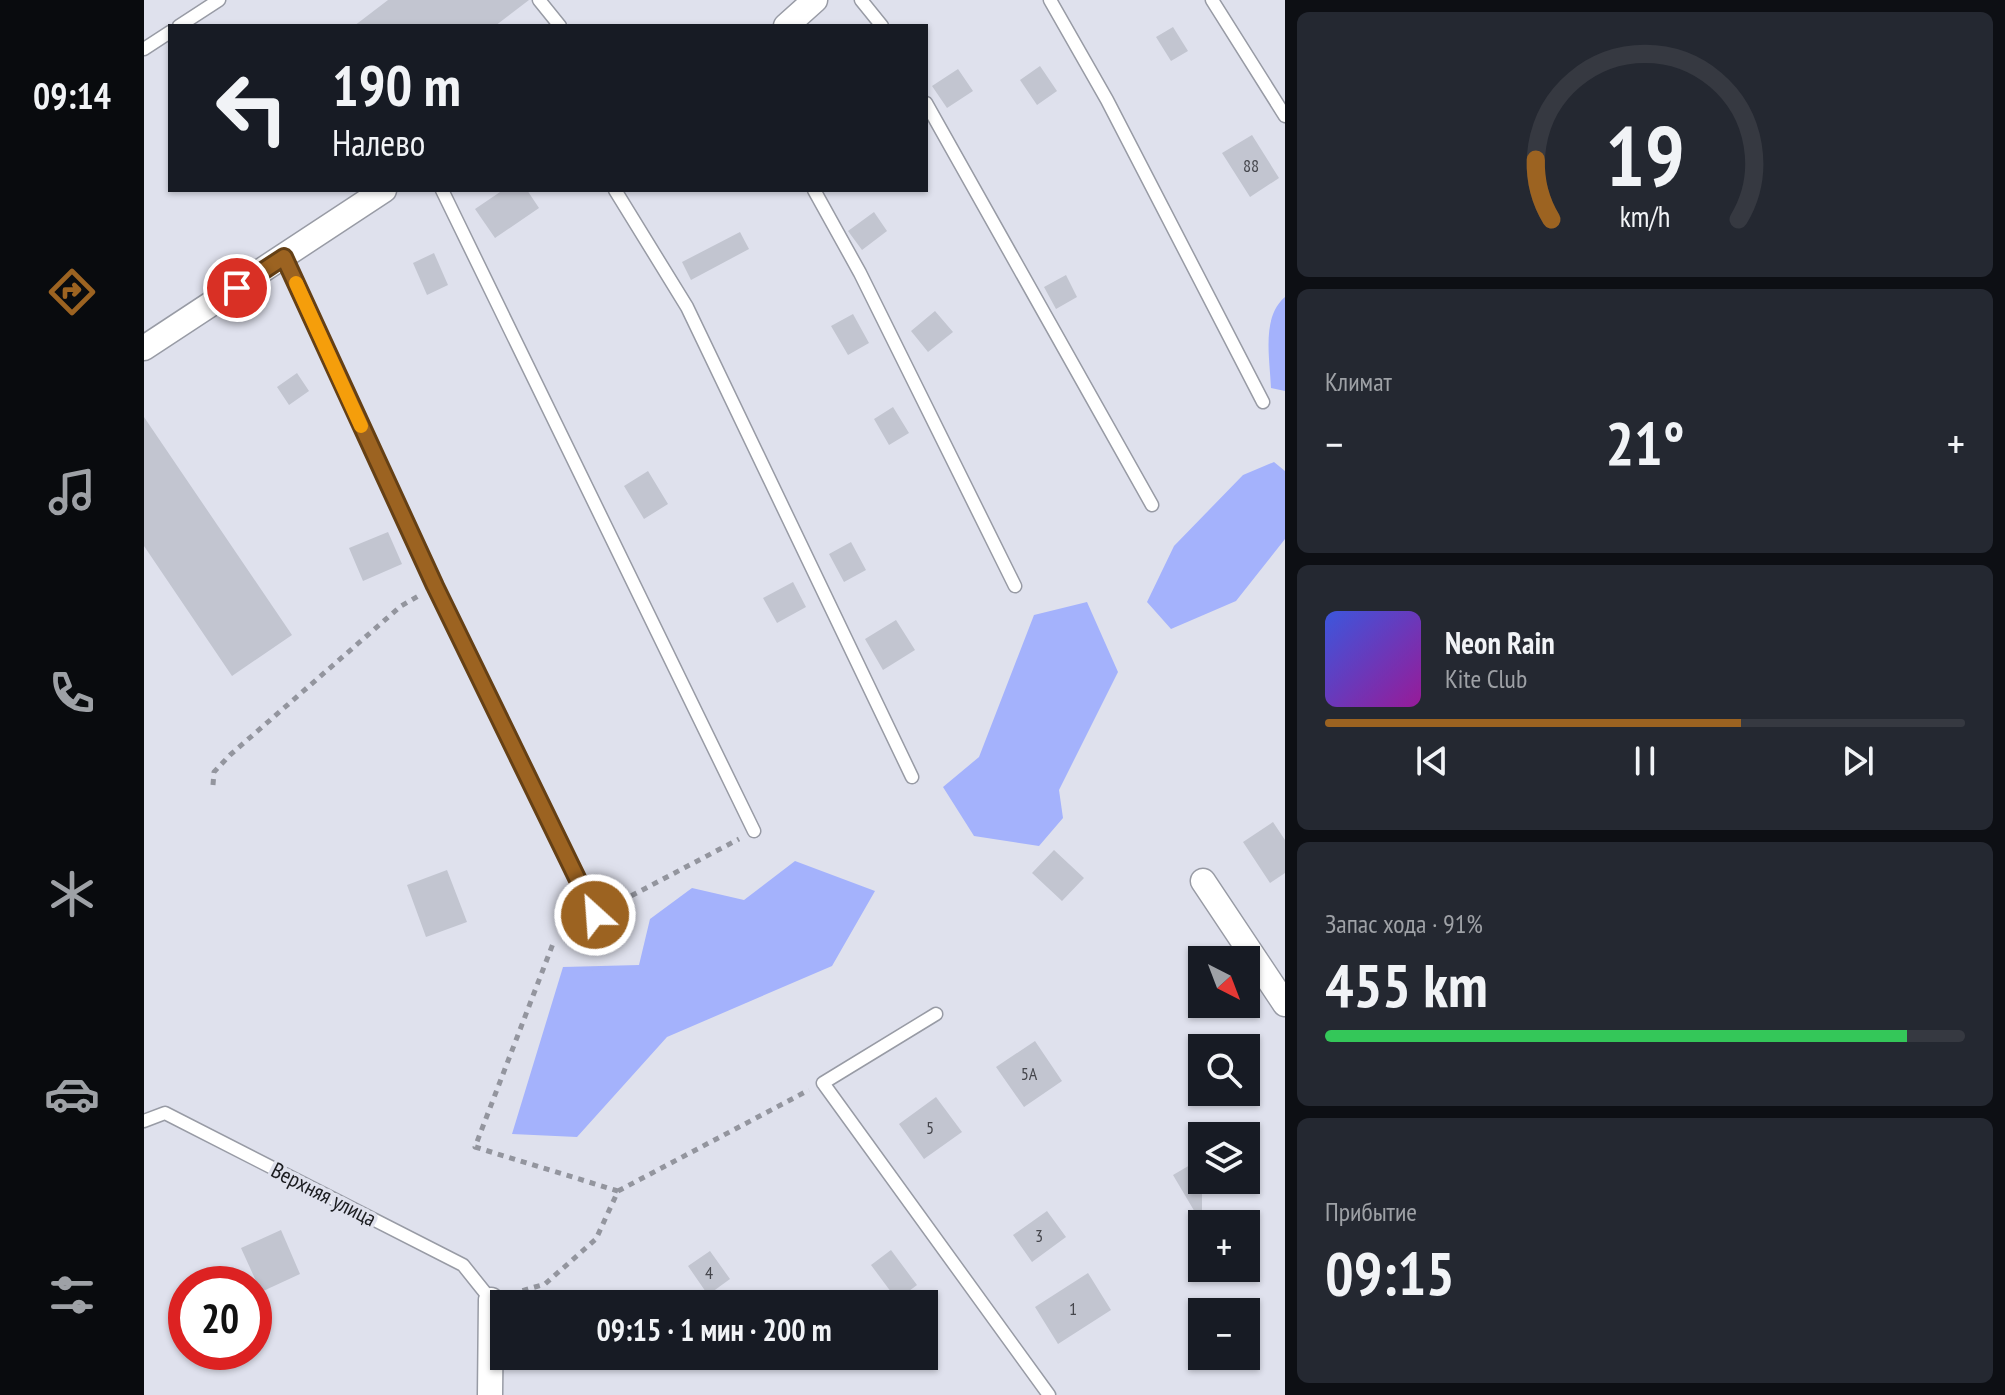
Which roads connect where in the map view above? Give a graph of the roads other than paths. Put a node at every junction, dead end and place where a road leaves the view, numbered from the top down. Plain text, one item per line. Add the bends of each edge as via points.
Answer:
1 (219, 0) edge
2 (539, 0) edge
3 (815, 0) edge
4 (861, 0) edge
5 (1050, 0) edge
6 (1212, 0) edge
7 (182, 24) edge
8 (558, 24) edge
9 (788, 24) edge
10 (880, 24) edge
11 (168, 33) edge
12 (144, 49) edge
13 (928, 107) edge
14 (1285, 116) edge
15 (381, 192) edge
16 (443, 192) edge
17 (616, 192) edge
18 (815, 192) edge
19 (284, 257) junction
20 (144, 348) edge
21 (1263, 402) dead end
22 (1152, 505) dead end
23 (1015, 586) dead end
24 (912, 777) dead end
25 (754, 831) road end
26 (1203, 881) dead end
27 (595, 915) road end
28 (1285, 1004) edge
29 (936, 1014) dead end
30 (144, 1121) edge
31 (490, 1299) edge
32 (490, 1370) edge
33 (490, 1395) edge
34 (1049, 1395) edge

1 - 7 lane
2 - 8 lane
3 - 9 street
4 - 10 lane
5 - 21 lane
6 - 14 lane
11 - 12 lane
13 - 22 lane
15 - 19 street
16 - 25 lane
17 - 24 lane via 687,307
18 - 23 lane
19 - 20 street
19 - 27 lane via 435,586
26 - 28 street
29 - 34 lane via 823,1083
30 - 31 lane, Верхняя улица via 165,1113 463,1265
32 - 33 street

